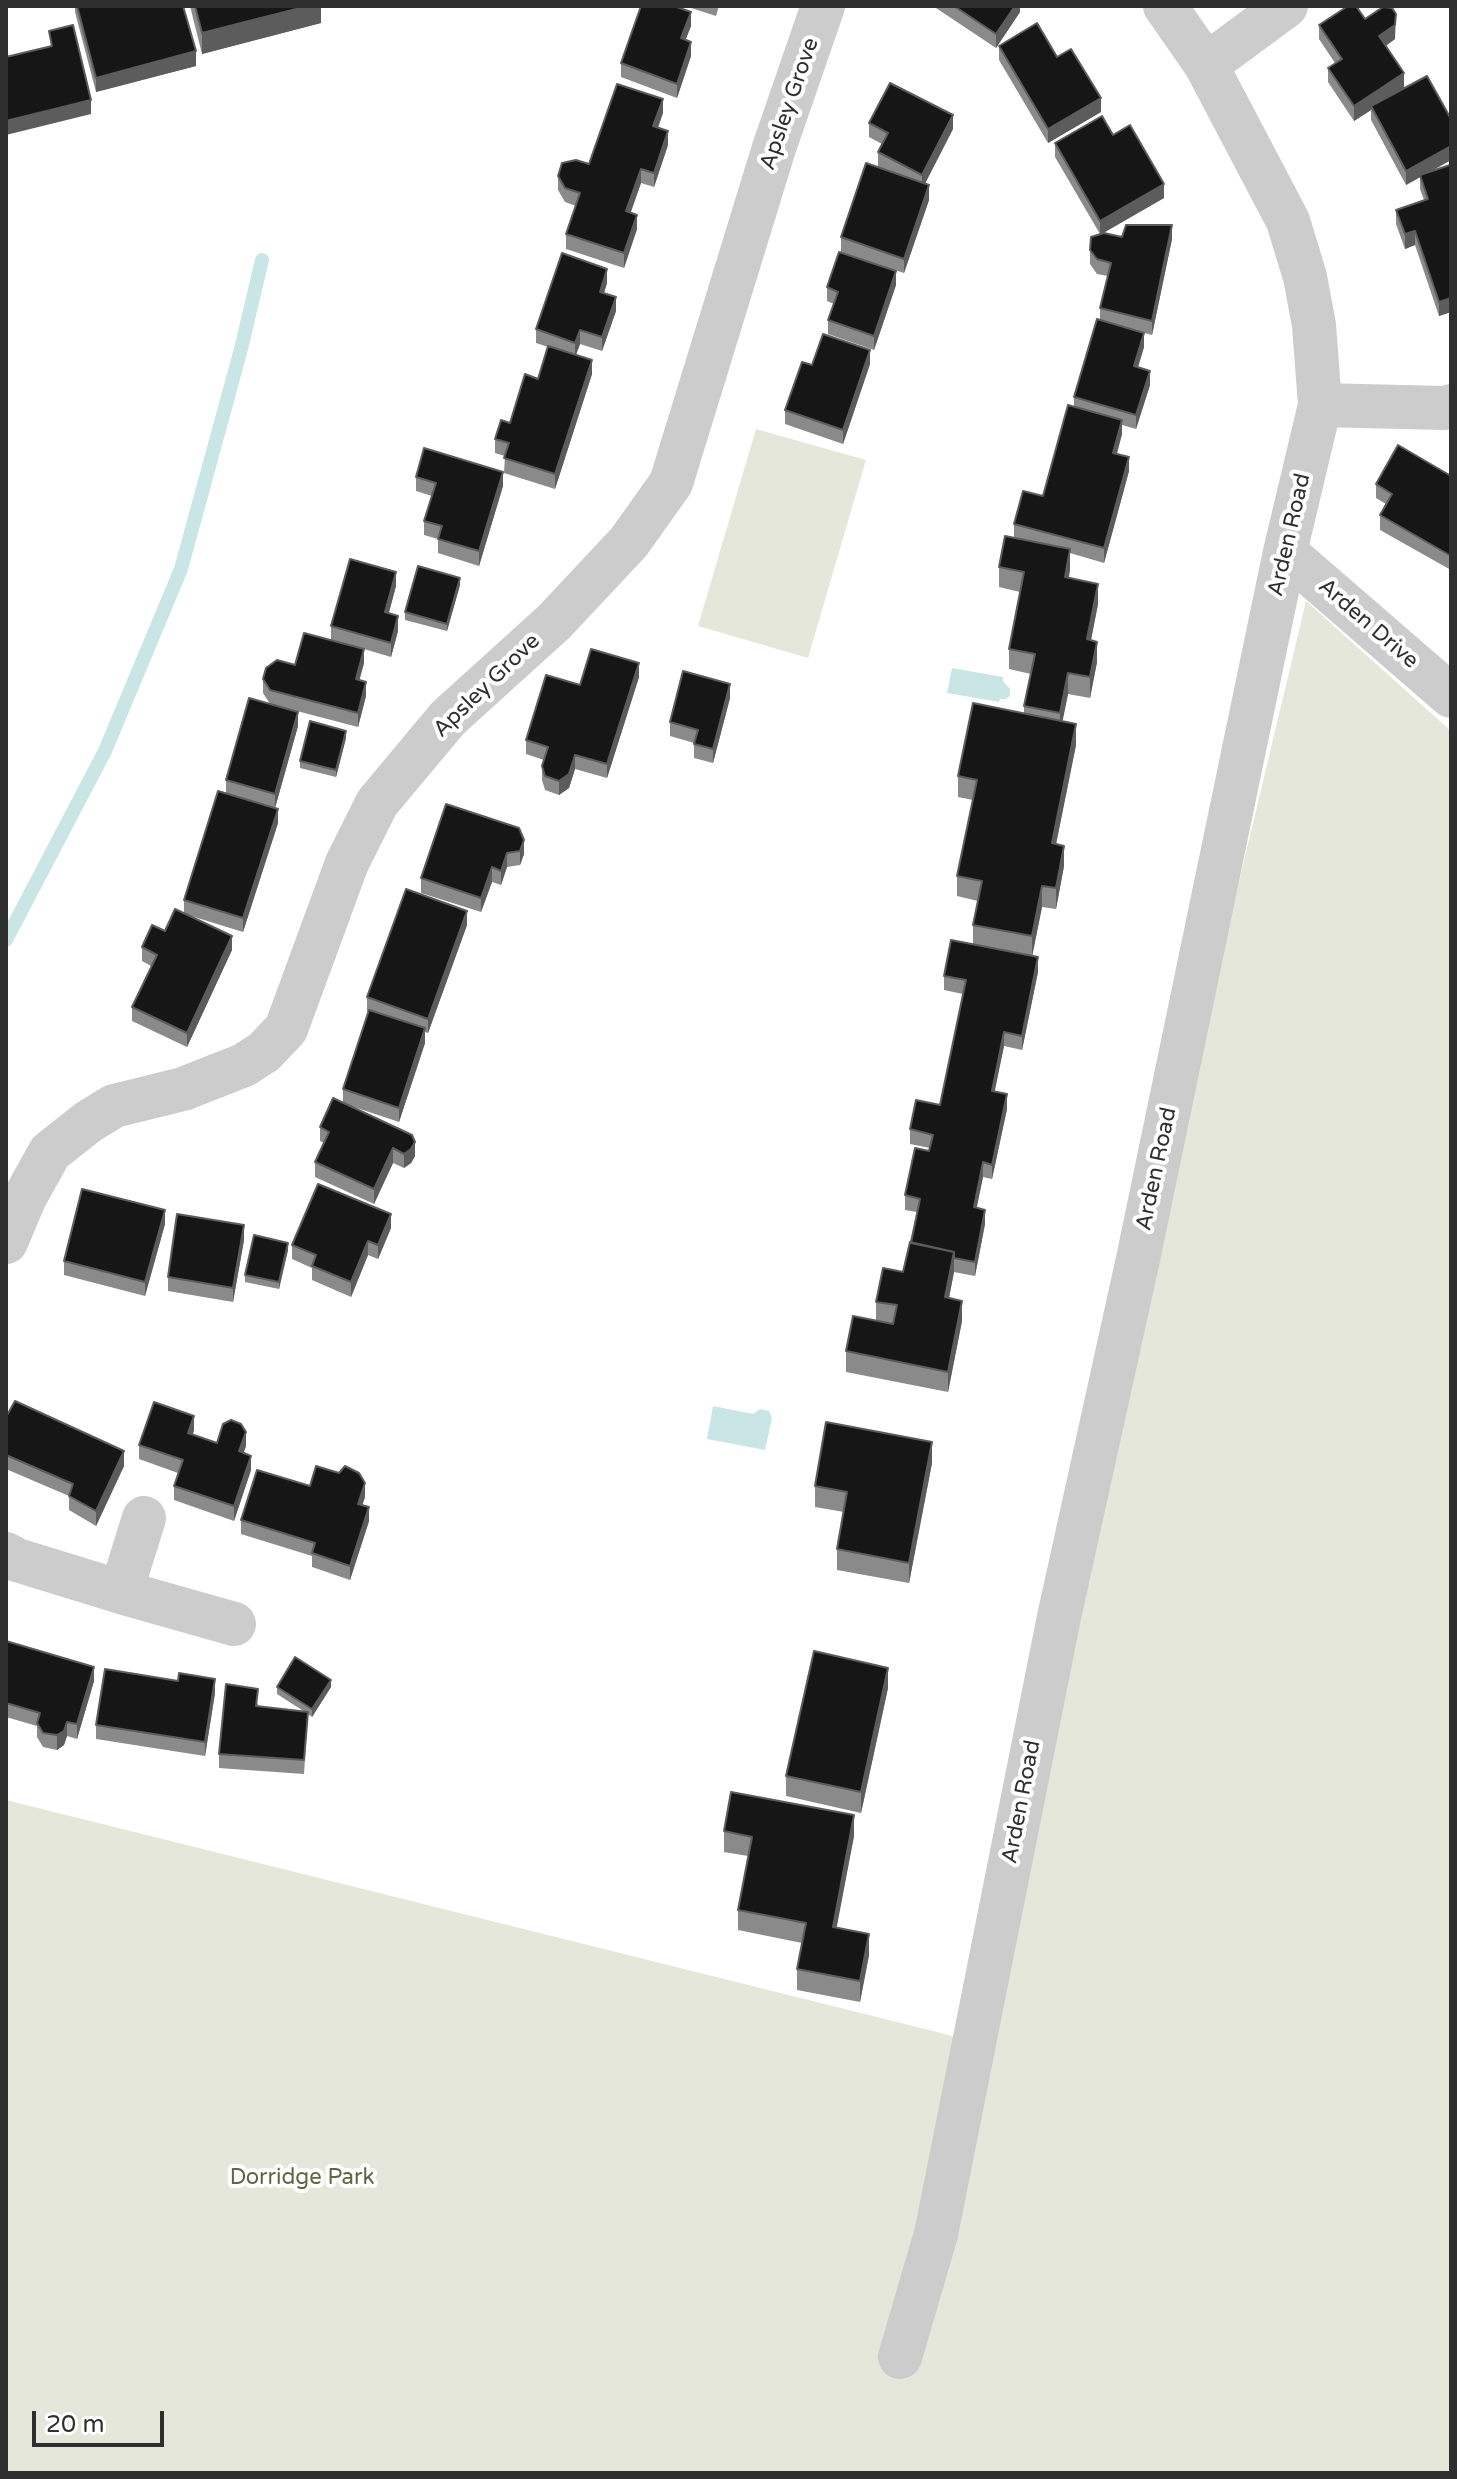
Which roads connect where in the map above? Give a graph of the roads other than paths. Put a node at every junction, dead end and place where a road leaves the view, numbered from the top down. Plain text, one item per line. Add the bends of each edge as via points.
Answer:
1 (823, 6) edge
2 (1165, 6) edge
3 (1286, 6) edge
4 (1206, 65) junction
5 (1320, 405) junction
6 (1451, 406) edge
7 (1285, 552) junction
8 (1451, 696) edge
9 (6, 1242) edge
10 (144, 1518) dead end
11 (6, 1554) edge
12 (121, 1592) junction
13 (234, 1624) dead end
14 (900, 2357) dead end

1 - 9 street, Apsley Grove via 671,483 629,542 554,622 448,718 377,803 347,863 286,1029 244,1065 183,1089 114,1106 88,1122 50,1152
2 - 4 street, Arden Road
3 - 4 street
4 - 5 street, Arden Road via 1288,221 1312,313
5 - 6 street
5 - 7 street, Arden Road
7 - 8 street, Arden Drive
7 - 14 street, Arden Road via 1059,1617 936,2234
10 - 12 street
11 - 12 street
12 - 13 street

